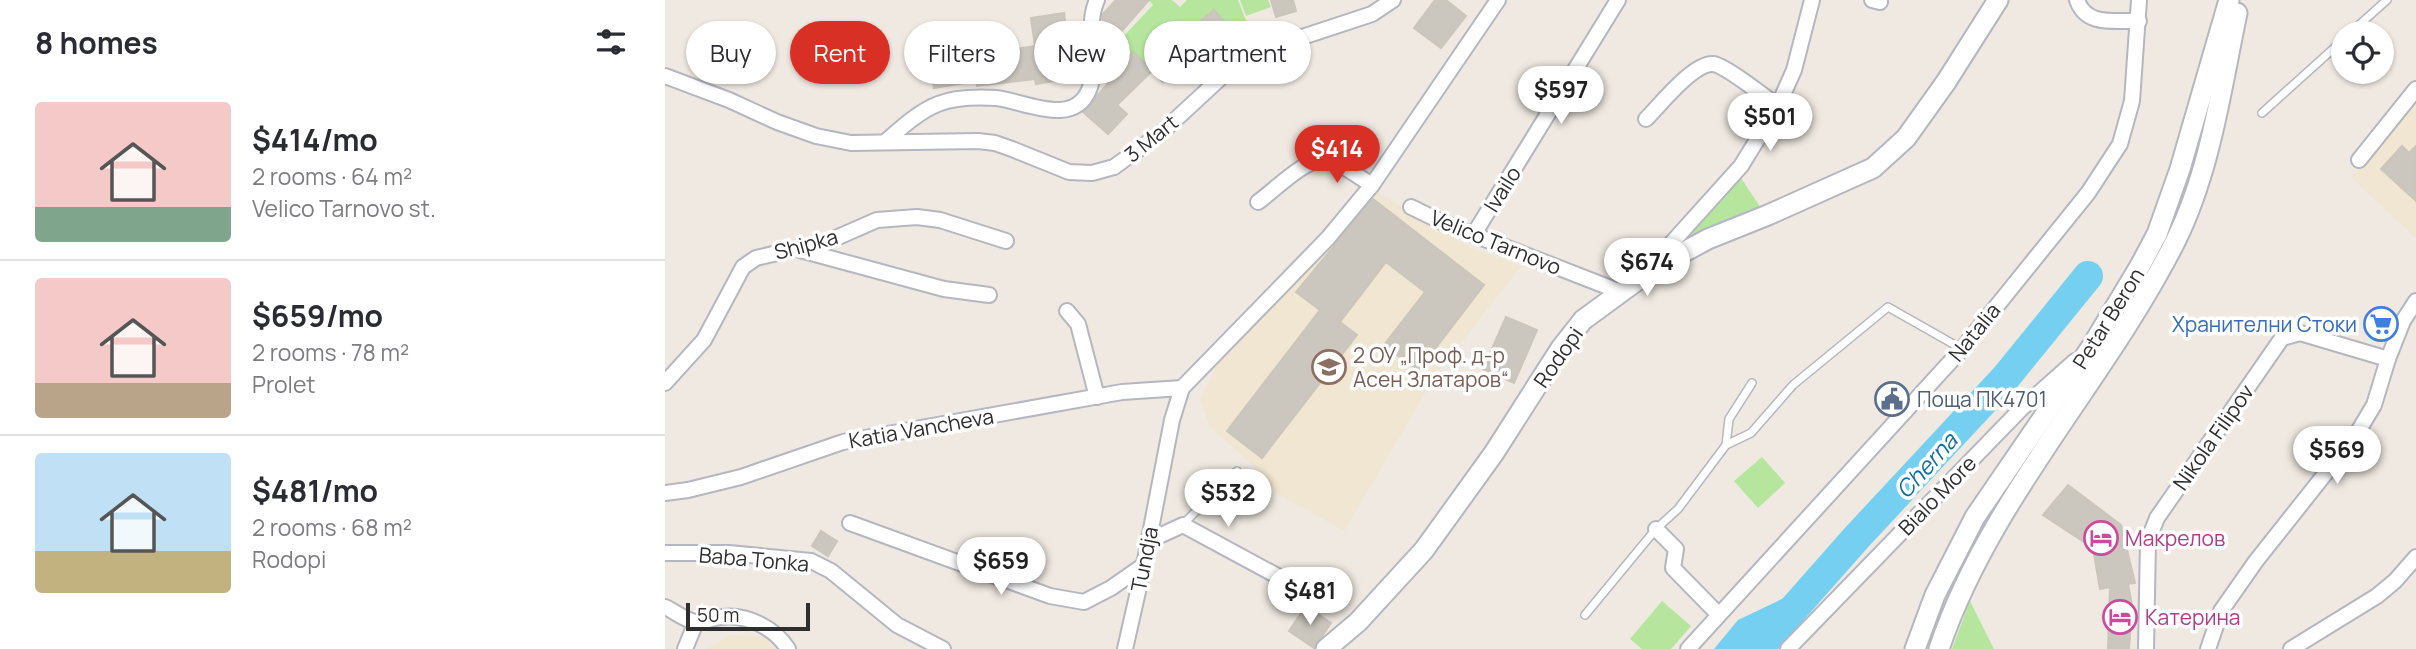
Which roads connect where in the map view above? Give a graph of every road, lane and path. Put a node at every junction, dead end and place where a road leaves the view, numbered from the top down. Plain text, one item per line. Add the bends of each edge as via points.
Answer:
1 (1097, 0) edge
2 (1393, 0) edge
3 (1498, 0) edge
4 (1618, 0) edge
5 (1812, 0) edge
6 (1999, 0) edge
7 (2077, 0) edge
8 (2139, 0) edge
9 (2229, 0) edge
10 (2240, 0) edge
11 (2387, 0) edge
12 (2139, 20) junction
13 (2363, 21) edge
14 (2331, 51) edge
15 (665, 76) edge
16 (2416, 89) edge
17 (1778, 106) junction
18 (2262, 113) dead end
19 (1646, 119) dead end
20 (885, 142) junction
21 (2359, 160) dead end
22 (1372, 185) junction
23 (1258, 202) dead end
24 (1411, 207) dead end
25 (1474, 234) junction
26 (1006, 241) dead end
27 (797, 250) junction
28 (1654, 268) junction
29 (1621, 292) junction
30 (989, 295) dead end
31 (2416, 301) edge
32 (1067, 311) dead end
33 (2092, 346) junction
34 (1962, 349) junction
35 (2388, 359) junction
36 (665, 383) edge
37 (1752, 383) dead end
38 (1182, 388) junction
39 (1097, 397) junction
40 (1726, 445) junction
41 (1237, 471) dead end
42 (665, 492) edge
43 (1990, 492) junction
44 (2010, 504) junction
45 (850, 523) dead end
46 (1183, 525) junction
47 (1656, 529) junction
48 (1148, 541) junction
49 (665, 553) edge
50 (2416, 556) edge
51 (1144, 565) junction
52 (1305, 590) dead end
53 (665, 607) edge
54 (1718, 614) junction
55 (1585, 615) dead end
56 (696, 622) junction
57 (1333, 645) edge
58 (685, 649) edge
59 (788, 649) edge
60 (943, 649) edge
61 (1125, 649) edge
62 (1688, 649) edge
63 (1788, 649) edge
64 (1915, 649) edge
65 (1939, 649) edge
66 (2146, 649) edge
67 (2208, 649) edge
68 (2291, 649) edge

1 - 20 street via 1091,27 1093,71 1088,92 1073,108 1054,111 998,98 968,98 938,104
2 - 20 street, 3 Mart via 1362,18 1257,52 1114,167 1092,173 1069,172 995,143
3 - 22 street
4 - 25 street, Ivailo
5 - 17 street via 1794,70
6 - 28 main road, Rodopi via 1906,138 1873,168 1708,239
7 - 12 street via 2087,16 2097,20
8 - 12 street, Natalia
9 - 33 main road, Petar Beron via 2157,234
10 - 44 main road, Petar Beron via 2212,135 2175,242 2115,344
11 - 13 lane
12 - 34 street, Natalia via 2132,101 2120,144 2088,193
14 - 18 lane
15 - 20 street, 3 Mart via 816,136 851,143
16 - 21 street
17 - 19 street via 1714,64 1696,68
17 - 28 street via 1741,166
22 - 23 street via 1328,160 1307,163
22 - 38 street via 1328,238
24 - 25 street, Velico Tarnovo
25 - 29 street, Velico Tarnovo
26 - 27 street, Shipka via 963,226 917,218 877,220
27 - 30 street via 944,289
27 - 36 street, Shipka via 756,258 743,267 704,340
28 - 29 main road, Rodopi
29 - 57 main road, Rodopi via 1583,320 1424,550
31 - 35 street
32 - 39 street via 1078,324
33 - 43 main road, Petar Beron
33 - 63 street, Bialo More via 2021,409
34 - 40 lane via 1888,307 1793,385 1751,433
34 - 54 street, Natalia
35 - 66 street, Nikola Filipov via 2300,334 2282,338 2157,517 2148,541
35 - 67 street via 2374,405 2356,435 2221,611
37 - 40 lane via 1729,419
38 - 39 street, Katia Vancheva
38 - 48 street, Tundja
39 - 42 street, Katia Vancheva via 843,442 741,477
40 - 47 lane via 1678,509
41 - 46 lane
43 - 44 main road
43 - 64 main road, Petar Beron via 1935,595
44 - 65 main road, Petar Beron via 1967,580
45 - 51 street via 1050,596 1084,601
46 - 48 street
46 - 52 street
47 - 54 street via 1676,549 1673,568
47 - 55 lane
48 - 51 street, Tundja
49 - 60 street, Baba Tonka via 729,553 811,561 831,570 897,625
50 - 68 street via 2377,596
51 - 61 street, Tundja
53 - 56 street
54 - 62 street, Natalia
56 - 58 street
56 - 59 street via 740,617 781,638

